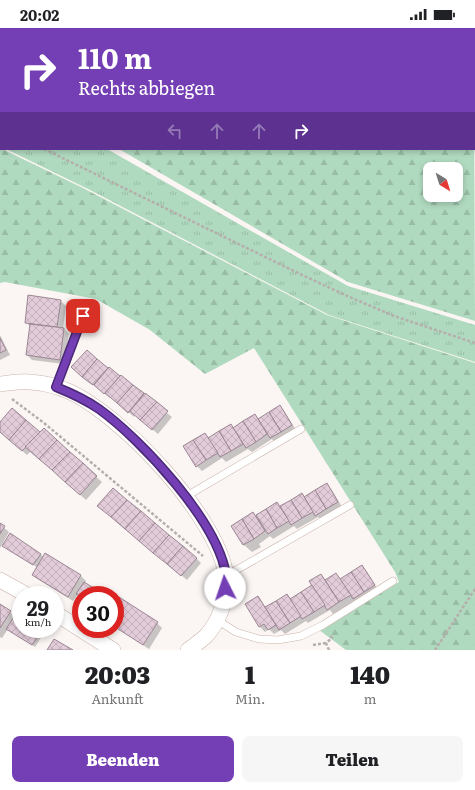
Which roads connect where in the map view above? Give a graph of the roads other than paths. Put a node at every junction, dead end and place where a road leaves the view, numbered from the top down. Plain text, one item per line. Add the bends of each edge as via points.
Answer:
1 (83, 316) dead end
2 (0, 384) edge
3 (56, 387) junction
4 (301, 429) dead end
5 (185, 497) junction
6 (350, 505) dead end
7 (226, 576) junction
8 (0, 580) edge
9 (392, 581) dead end
10 (12, 587) edge
11 (64, 619) edge
12 (217, 620) junction
13 (113, 650) edge
14 (188, 650) edge

1 - 3 lane
2 - 3 street via 30,382
3 - 5 street via 82,399 114,420 151,456
4 - 5 lane
5 - 7 street via 198,513 212,538 221,556
6 - 7 lane
7 - 12 street via 225,599
8 - 10 street
9 - 12 lane via 301,636 278,640 259,639 236,632
11 - 13 street
12 - 14 street via 206,636

